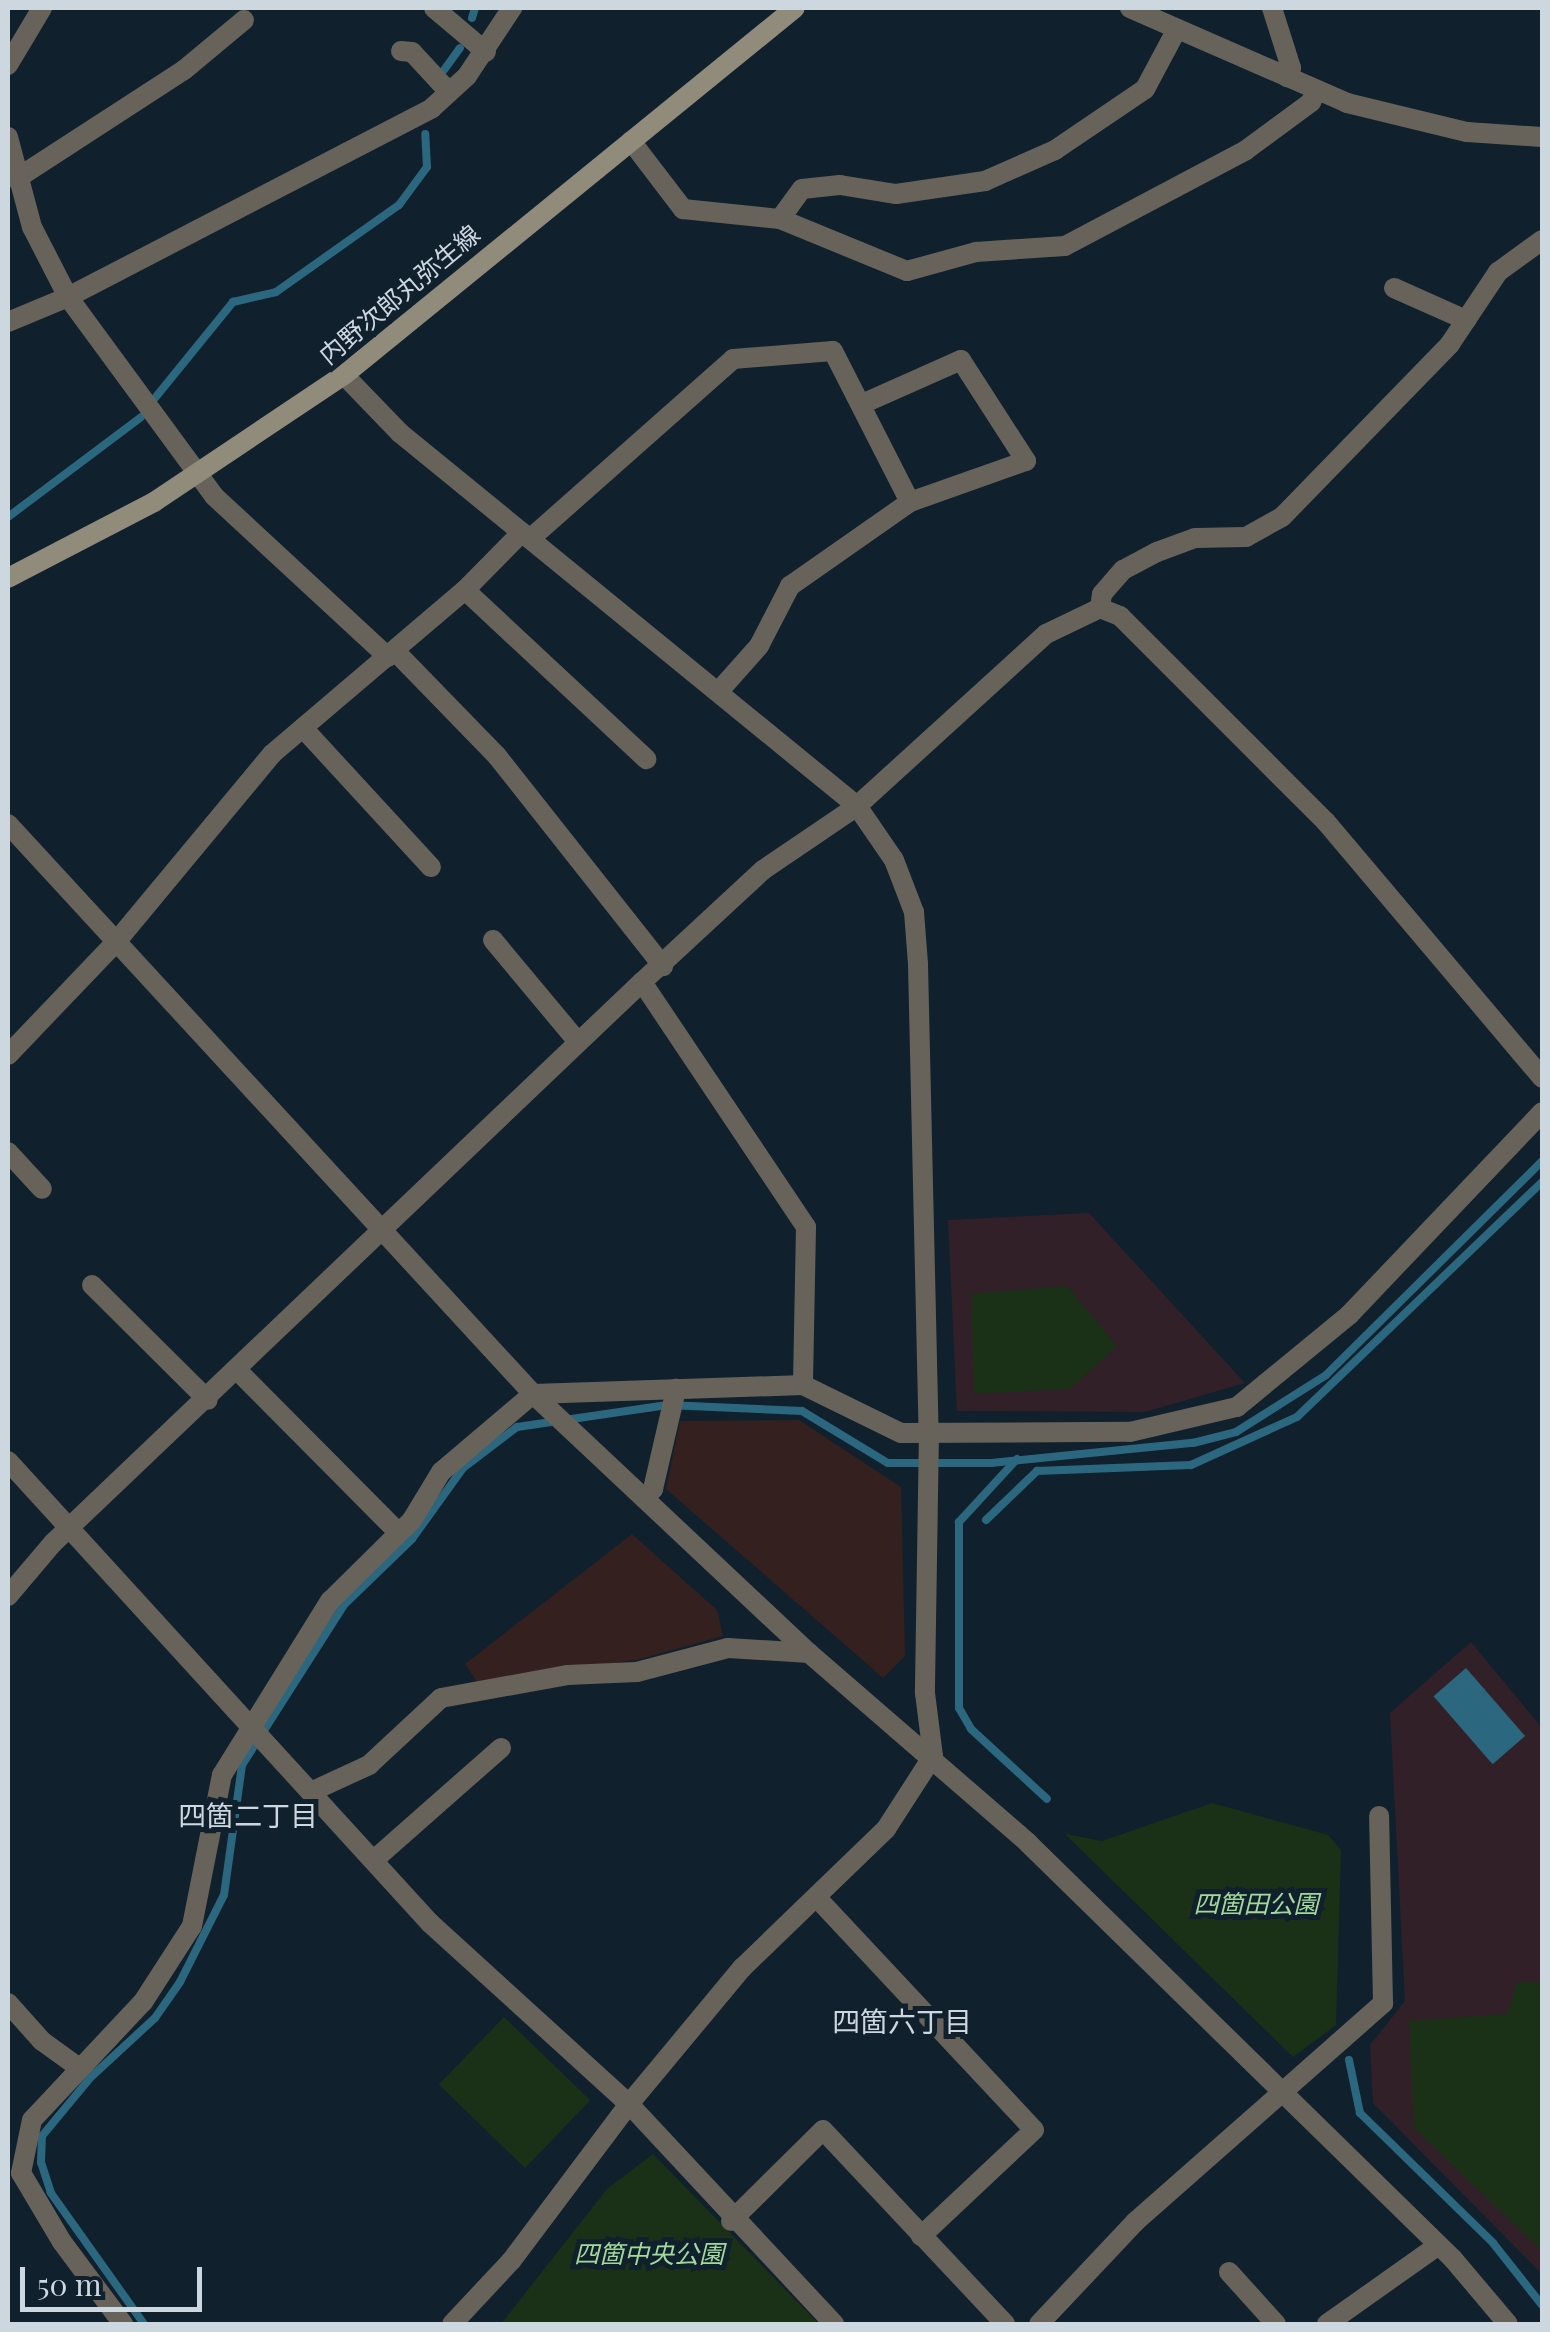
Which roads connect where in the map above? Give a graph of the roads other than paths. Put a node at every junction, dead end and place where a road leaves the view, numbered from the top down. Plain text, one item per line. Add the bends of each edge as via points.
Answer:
1 (42, 8) edge
2 (434, 8) edge
3 (512, 8) edge
4 (795, 8) edge
5 (1130, 8) edge
6 (1272, 8) edge
7 (244, 20) dead end
8 (1177, 29) junction
9 (401, 51) dead end
10 (486, 52) junction
11 (8, 64) edge
12 (1287, 77) junction
13 (1316, 90) junction
14 (449, 92) junction
15 (1542, 137) edge
16 (8, 138) edge
17 (632, 141) junction
18 (12, 174) edge
19 (780, 219) junction
20 (1542, 240) edge
21 (1394, 288) dead end
22 (68, 297) junction
23 (1466, 320) junction
24 (8, 322) edge
25 (344, 375) junction
26 (862, 404) junction
27 (199, 474) junction
28 (910, 502) junction
29 (526, 535) junction
30 (8, 578) edge
31 (465, 590) junction
32 (1100, 608) junction
33 (392, 654) junction
34 (719, 690) junction
35 (303, 728) junction
36 (646, 759) dead end
37 (856, 806) junction
38 (8, 824) edge
39 (431, 866) dead end
40 (492, 940) dead end
41 (116, 942) junction
42 (663, 966) junction
43 (642, 982) junction
44 (578, 1042) junction
45 (8, 1055) edge
46 (1542, 1078) edge
47 (1542, 1112) edge
48 (8, 1152) edge
49 (42, 1190) dead end
50 (383, 1231) junction
51 (92, 1285) dead end
52 (238, 1370) junction
53 (803, 1384) junction
54 (676, 1388) junction
55 (537, 1398) junction
56 (208, 1400) junction
57 (929, 1441) junction
58 (8, 1461) edge
59 (644, 1498) junction
60 (68, 1530) junction
61 (398, 1532) junction
62 (8, 1596) edge
63 (808, 1653) junction
64 (254, 1726) junction
65 (500, 1748) dead end
66 (933, 1756) junction
67 (315, 1790) junction
68 (1379, 1816) dead end
69 (375, 1859) junction
70 (818, 1899) junction
71 (8, 2003) edge
72 (78, 2067) junction
73 (1281, 2092) junction
74 (629, 2104) junction
75 (14, 2176) edge
76 (731, 2221) junction
77 (922, 2236) junction
78 (1438, 2246) junction
79 (1230, 2272) dead end
80 (122, 2324) edge
81 (452, 2324) edge
82 (834, 2324) edge
83 (1004, 2324) edge
84 (1039, 2324) edge
85 (1276, 2324) edge
86 (1328, 2324) edge
87 (1508, 2324) edge

1 - 11 street
2 - 10 street
3 - 10 street
4 - 17 main road, 内野次郎丸弥生線
5 - 8 street
6 - 12 street
7 - 18 street via 184,70
8 - 12 street
8 - 19 street via 1145,89 1055,150 985,181 896,194 840,186 802,189
9 - 14 street via 412,52
10 - 14 street
12 - 13 street
13 - 15 street via 1406,120
13 - 19 street via 1311,102 1246,150 1065,246 976,252 907,271
14 - 22 street via 405,124
16 - 18 street
17 - 19 street via 683,209
17 - 25 main road, 内野次郎丸弥生線
18 - 22 street
20 - 23 street via 1498,272
21 - 23 street
22 - 24 street
22 - 27 street
23 - 32 street via 1282,517 1246,537 1194,538 1157,552 1123,570 1102,594
25 - 27 main road, 内野次郎丸弥生線
25 - 29 street via 369,406
26 - 28 street
26 - 28 street via 960,360 1026,461
26 - 29 street via 833,351 733,360
27 - 30 main road, 内野次郎丸弥生線
27 - 33 street via 214,496
28 - 34 street via 790,586 759,646
29 - 31 street
29 - 34 street
31 - 33 street
31 - 36 street
32 - 37 street via 1046,634
32 - 46 street via 1120,616 1326,822
33 - 35 street
33 - 42 street via 497,756
34 - 37 street
35 - 39 street
35 - 41 street via 272,754
37 - 42 street via 763,870
37 - 57 street via 894,860 914,912
38 - 41 street
40 - 44 street
41 - 45 street
41 - 50 street
42 - 43 street
43 - 44 street
43 - 53 street via 806,1228
44 - 50 street
47 - 57 street via 1349,1315 1237,1407 1130,1432
48 - 49 street
50 - 52 street
50 - 55 street
51 - 56 street
52 - 56 street
52 - 61 street
53 - 54 street
53 - 57 street
54 - 55 street
54 - 59 street via 653,1488
55 - 59 street
55 - 61 street via 440,1472
56 - 60 street
57 - 66 street via 925,1693
58 - 60 street
59 - 63 street
60 - 62 street
60 - 64 street
61 - 64 street via 330,1601
63 - 66 street
63 - 67 street via 728,1648 637,1672 566,1674 441,1698 368,1765
64 - 67 street
64 - 72 street via 222,1774 192,1926 143,2002
65 - 69 street
66 - 70 street via 886,1830
66 - 73 street
67 - 69 street
68 - 73 street via 1384,2003
69 - 74 street via 430,1923
70 - 74 street via 742,1968
70 - 77 street via 1034,2130
71 - 72 street via 42,2041
72 - 75 street via 32,2120
73 - 78 street
73 - 84 street via 1135,2222
74 - 76 street
74 - 81 street via 511,2261
75 - 80 street
76 - 77 street via 823,2130
76 - 82 street
77 - 83 street
78 - 86 street
78 - 87 street
79 - 85 street

